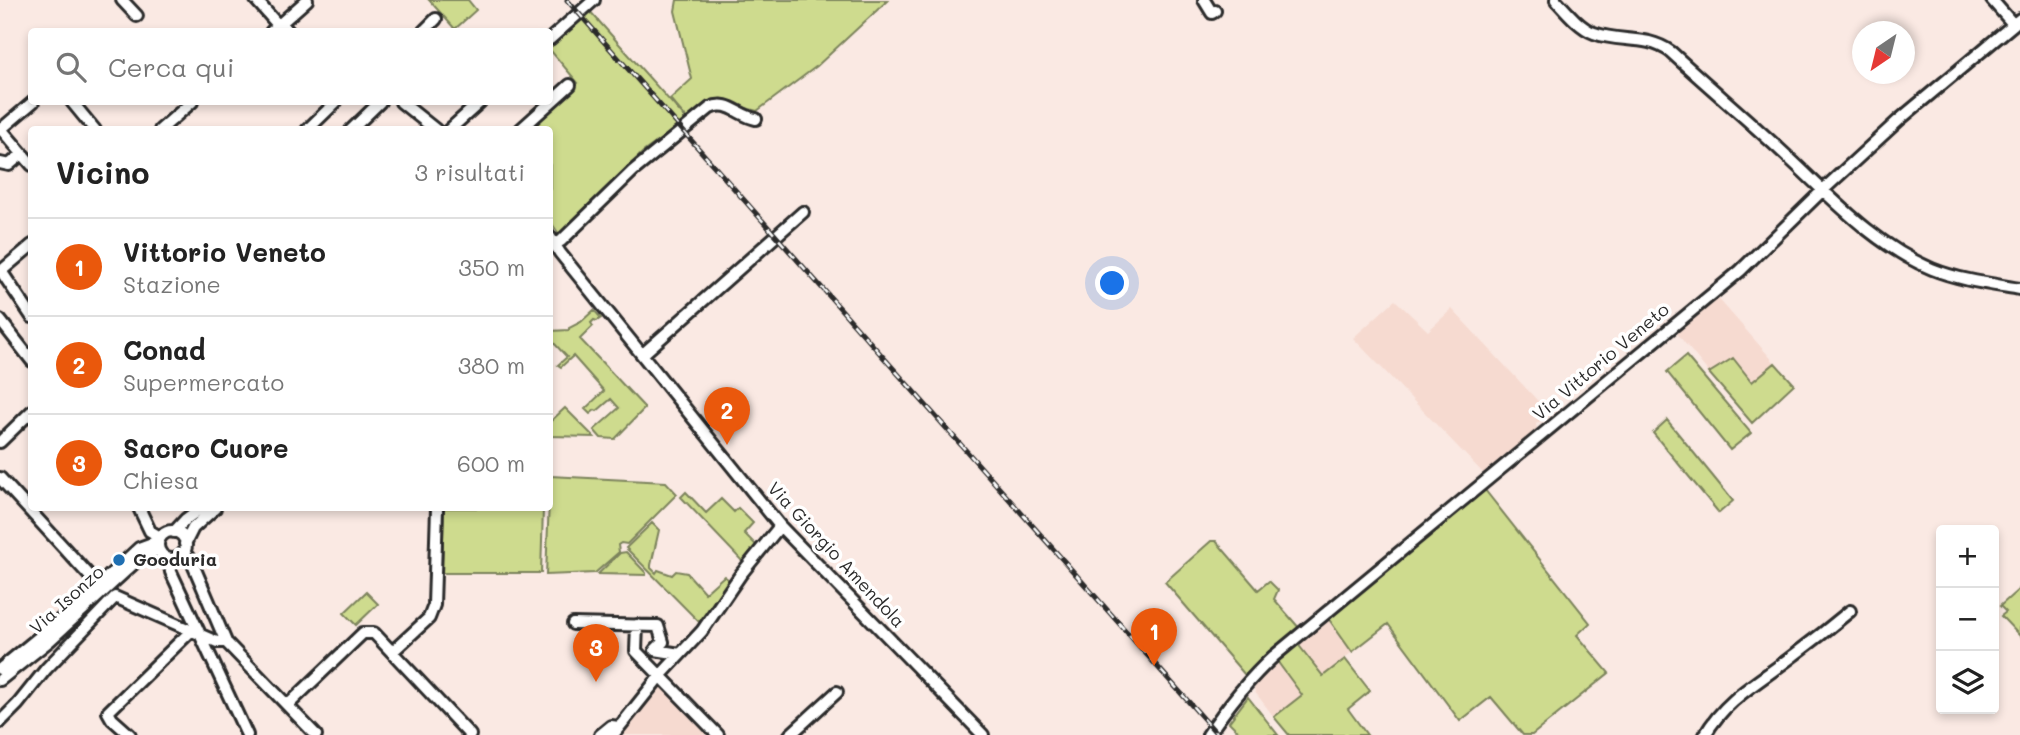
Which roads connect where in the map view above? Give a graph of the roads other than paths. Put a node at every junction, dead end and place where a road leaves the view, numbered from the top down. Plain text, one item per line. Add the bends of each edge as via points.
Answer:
1 (122, 0) edge
2 (256, 0) edge
3 (307, 0) edge
4 (594, 0) edge
5 (1204, 0) edge
6 (1556, 0) edge
7 (1992, 0) edge
8 (1215, 11) dead end
9 (137, 16) dead end
10 (436, 19) dead end
11 (2017, 22) edge
12 (274, 28) edge
13 (427, 28) edge
14 (553, 36) edge
15 (570, 85) dead end
16 (553, 100) edge
17 (29, 105) edge
18 (75, 105) edge
19 (189, 105) edge
20 (333, 105) edge
21 (377, 105) edge
22 (405, 105) edge
23 (477, 105) edge
24 (548, 105) edge
25 (756, 119) dead end
26 (106, 120) dead end
27 (93, 126) edge
28 (99, 126) edge
29 (165, 126) edge
30 (311, 126) edge
31 (355, 126) edge
32 (431, 126) edge
33 (453, 126) edge
34 (524, 126) edge
35 (0, 129) edge
36 (22, 154) junction
37 (28, 161) edge
38 (0, 163) edge
39 (1823, 190) junction
40 (803, 212) dead end
41 (553, 244) edge
42 (28, 248) edge
43 (553, 248) edge
44 (1, 270) edge
45 (2020, 289) edge
46 (28, 311) edge
47 (0, 320) edge
48 (643, 354) junction
49 (28, 355) edge
50 (28, 415) edge
51 (0, 442) edge
52 (0, 478) edge
53 (28, 509) edge
54 (30, 511) edge
55 (140, 511) edge
56 (197, 511) edge
57 (212, 511) edge
58 (437, 511) edge
59 (780, 526) junction
60 (174, 532) junction
61 (159, 542) junction
62 (185, 548) junction
63 (169, 559) junction
64 (98, 585) junction
65 (1850, 611) dead end
66 (573, 624) dead end
67 (637, 625) junction
68 (195, 633) junction
69 (226, 642) junction
70 (392, 652) junction
71 (680, 654) junction
72 (0, 669) edge
73 (660, 676) junction
74 (0, 680) edge
75 (837, 692) dead end
76 (288, 705) junction
77 (0, 722) edge
78 (616, 731) edge
79 (130, 735) edge
80 (247, 735) edge
81 (316, 735) edge
82 (470, 735) edge
83 (600, 735) edge
84 (718, 735) edge
85 (790, 735) edge
86 (983, 735) edge
87 (1208, 735) edge
88 (1705, 735) edge

1 - 9 street
2 - 12 street
3 - 12 street
4 - 14 street
5 - 8 street via 1212,13
6 - 39 street via 1593,33 1664,48
7 - 11 street
10 - 13 street
11 - 39 street, Via Vittorio Veneto
15 - 16 street
17 - 35 street
18 - 27 street
19 - 29 street
20 - 30 street
21 - 31 street
22 - 32 street
23 - 33 street
24 - 34 street
25 - 41 street via 727,106 710,108 634,171 561,242
26 - 28 street
35 - 36 street
36 - 37 street
36 - 38 street via 9,165
39 - 45 street via 1861,226 1901,254 1949,275
39 - 87 street, Via Vittorio Veneto via 1740,271 1274,656 1228,704
40 - 48 street
42 - 44 street
43 - 48 street, Via Giorgio Amendola
44 - 46 street
47 - 49 street
48 - 59 street, Via Giorgio Amendola
50 - 51 street
52 - 53 street
54 - 64 street
55 - 61 street
56 - 60 street
57 - 62 street via 193,528
58 - 70 street via 434,605 429,618
59 - 71 street
59 - 86 street, Via Giorgio Amendola
60 - 61 street via 165,533
60 - 62 street via 182,537
61 - 63 street via 162,556
61 - 64 street, Via Isonzo via 139,548
61 - 74 street, Via Isonzo
62 - 63 street
62 - 69 street
63 - 68 street
64 - 72 street, Via Isonzo
65 - 88 street via 1726,705
66 - 67 street
67 - 71 street via 658,626 663,642 655,650
67 - 73 street via 636,651
68 - 69 street
68 - 77 street via 115,597
68 - 79 street via 108,712
68 - 80 street
69 - 76 street
70 - 76 street via 374,633 363,633
70 - 82 street
71 - 73 street
73 - 78 street
73 - 84 street
75 - 85 street
76 - 81 street
78 - 83 street via 611,726

